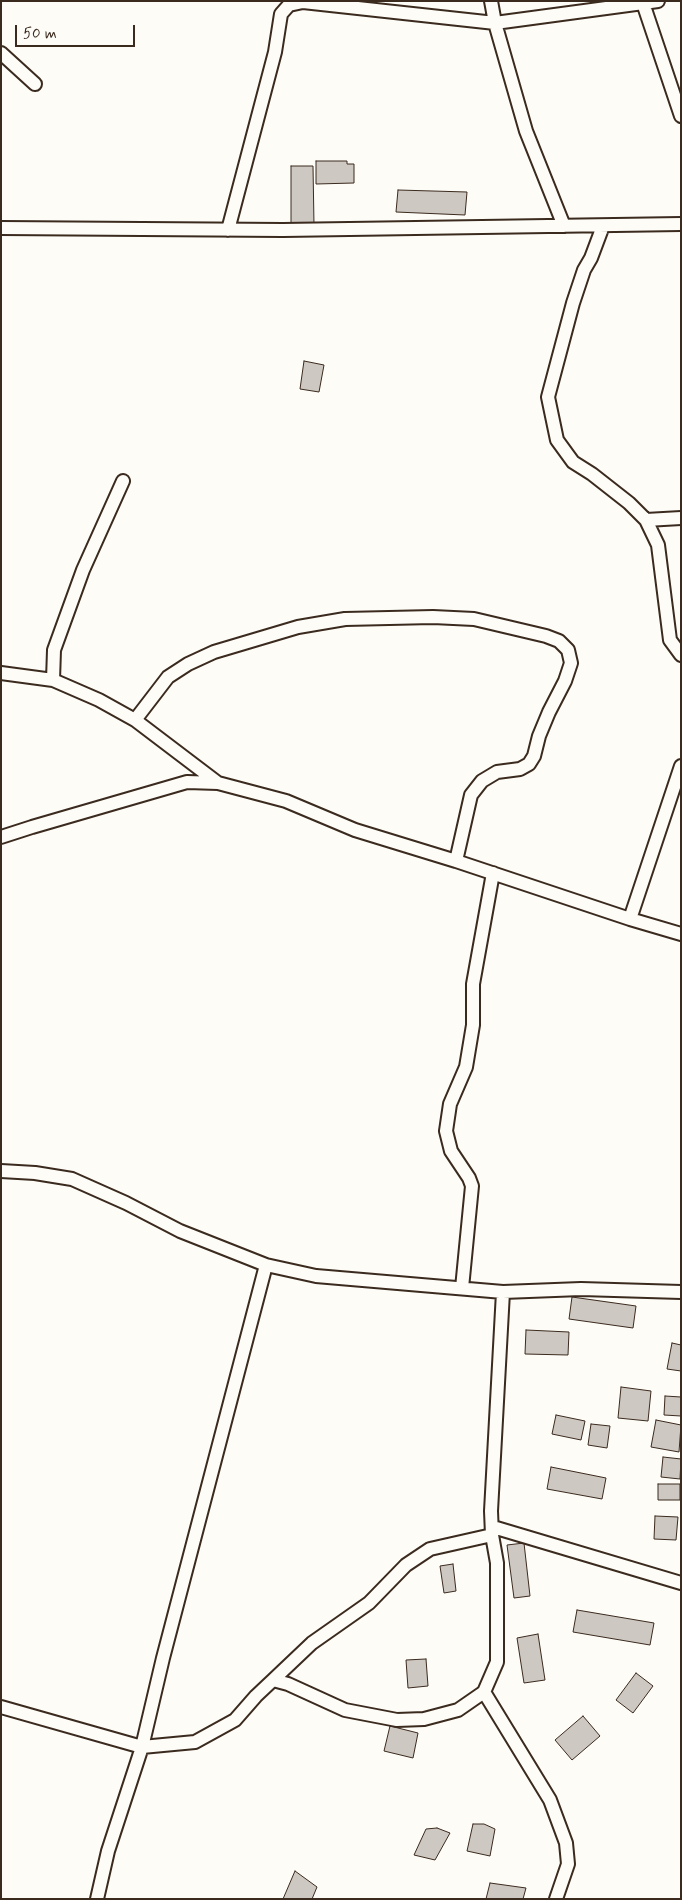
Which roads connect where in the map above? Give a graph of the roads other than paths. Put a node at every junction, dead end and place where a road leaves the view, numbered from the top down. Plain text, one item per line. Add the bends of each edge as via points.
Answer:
1 (491, 1) edge
2 (658, 1) edge
3 (643, 3) junction
4 (496, 23) junction
5 (1, 53) edge
6 (35, 84) dead end
7 (681, 116) edge
8 (681, 224) edge
9 (564, 226) junction
10 (602, 226) junction
11 (1, 228) edge
12 (228, 230) junction
13 (123, 481) dead end
14 (681, 518) edge
15 (646, 520) junction
16 (681, 656) edge
17 (1, 673) edge
18 (52, 680) junction
19 (135, 720) junction
20 (681, 766) edge
21 (218, 783) junction
22 (1, 837) edge
23 (456, 861) junction
24 (493, 874) junction
25 (630, 919) junction
26 (681, 934) edge
27 (1, 1171) edge
28 (266, 1265) junction
29 (462, 1288) junction
30 (503, 1292) junction
31 (681, 1292) edge
32 (493, 1531) junction
33 (681, 1583) edge
34 (273, 1680) junction
35 (484, 1692) junction
36 (1, 1707) edge
37 (142, 1747) junction
38 (97, 1899) edge
39 (556, 1899) edge

1 - 4 street
2 - 3 street
3 - 4 street
3 - 7 street
4 - 9 street via 526,131
4 - 12 street via 302,2 289,5 281,14 275,52
5 - 6 street
8 - 10 street
9 - 10 street
9 - 12 street
10 - 15 street via 573,303 548,397 557,440 573,462 629,503
11 - 12 street
13 - 18 street via 83,570 54,650
14 - 15 street
15 - 16 street via 658,544 670,640
17 - 18 street
18 - 19 street
19 - 21 street
19 - 23 street via 168,677 188,664 214,652 298,627 345,619 433,616 474,620 559,641 568,650 571,664 566,681 538,736 534,756 520,769 497,772 482,781 471,795
20 - 25 street
21 - 22 street via 187,782
21 - 23 street via 286,801 355,830
23 - 24 street
24 - 25 street
24 - 29 street via 473,984 473,1025 466,1068 450,1104 446,1131 451,1151 472,1186
25 - 26 street
27 - 28 street via 72,1179 180,1231
28 - 29 street via 316,1276
28 - 37 street
29 - 30 street
30 - 31 street
30 - 32 street via 491,1512
32 - 33 street
32 - 34 street via 430,1549 406,1566 369,1603 312,1642
32 - 35 street via 497,1563 497,1662
34 - 35 street via 345,1710 397,1720 424,1719 458,1710
34 - 37 street via 235,1720 195,1742
35 - 39 street via 550,1800 566,1843 568,1864
36 - 37 street
37 - 38 street via 108,1851

